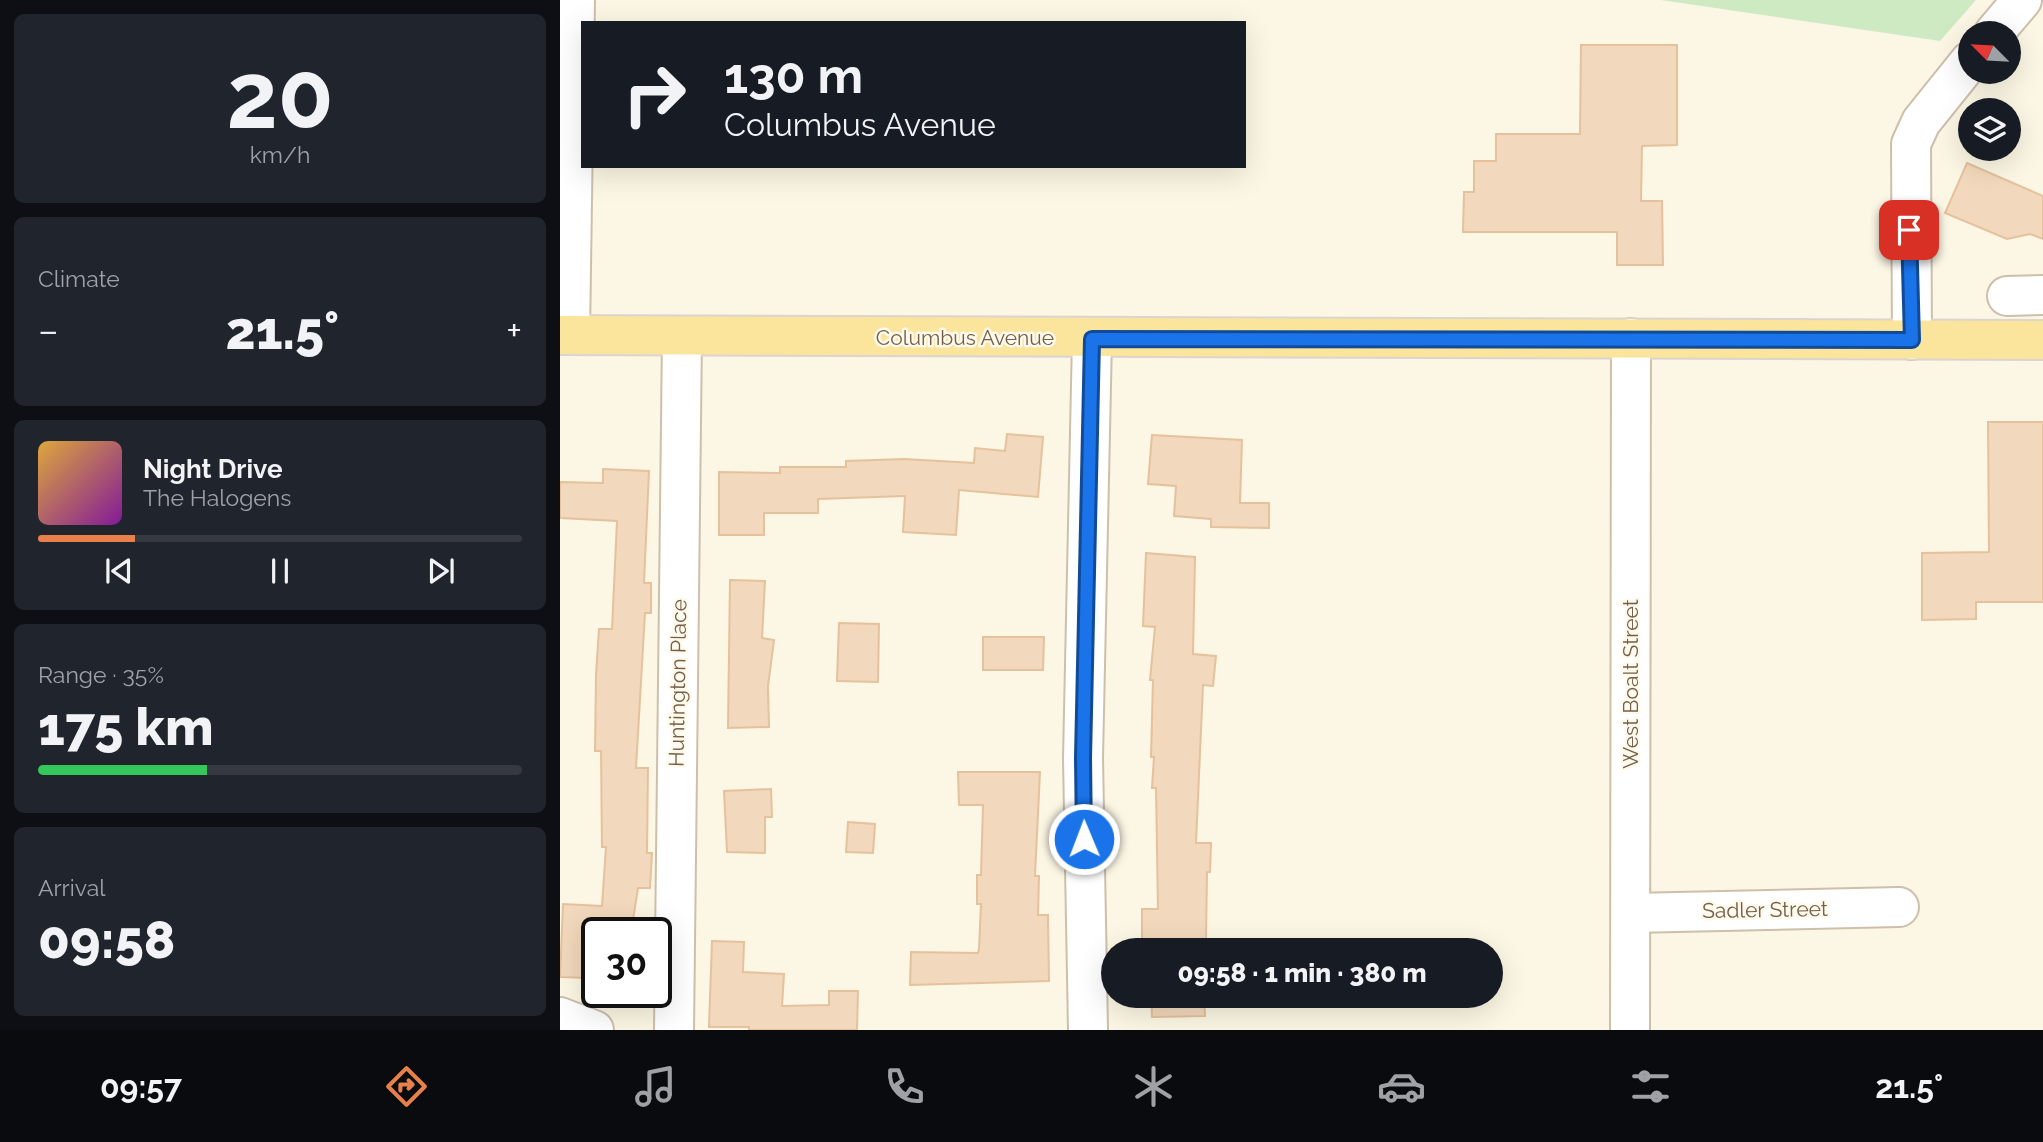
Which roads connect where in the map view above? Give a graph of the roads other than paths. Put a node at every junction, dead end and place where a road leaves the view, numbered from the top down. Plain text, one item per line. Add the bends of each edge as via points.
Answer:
1 (575, 0) edge
2 (2022, 0) edge
3 (2004, 21) edge
4 (1958, 76) edge
5 (565, 335) edge
6 (682, 336) junction
7 (1630, 338) junction
8 (1092, 339) junction
9 (1912, 340) junction
10 (2043, 340) edge
11 (1899, 906) dead end
12 (1631, 913) junction
13 (560, 1017) edge
14 (594, 1030) edge
15 (674, 1030) edge
16 (1088, 1030) edge
17 (1630, 1030) edge

1 - 5 street
2 - 3 street
4 - 9 street via 1921,122 1911,144
5 - 6 main road, Columbus Avenue
6 - 8 main road, Columbus Avenue
6 - 15 street, Huntington Place
7 - 8 main road, Columbus Avenue
7 - 9 main road, Columbus Avenue
7 - 12 street, West Boalt Street
8 - 16 street via 1083,758
9 - 10 main road, Columbus Avenue
11 - 12 street, Sadler Street
12 - 17 street, West Boalt Street
13 - 14 street

